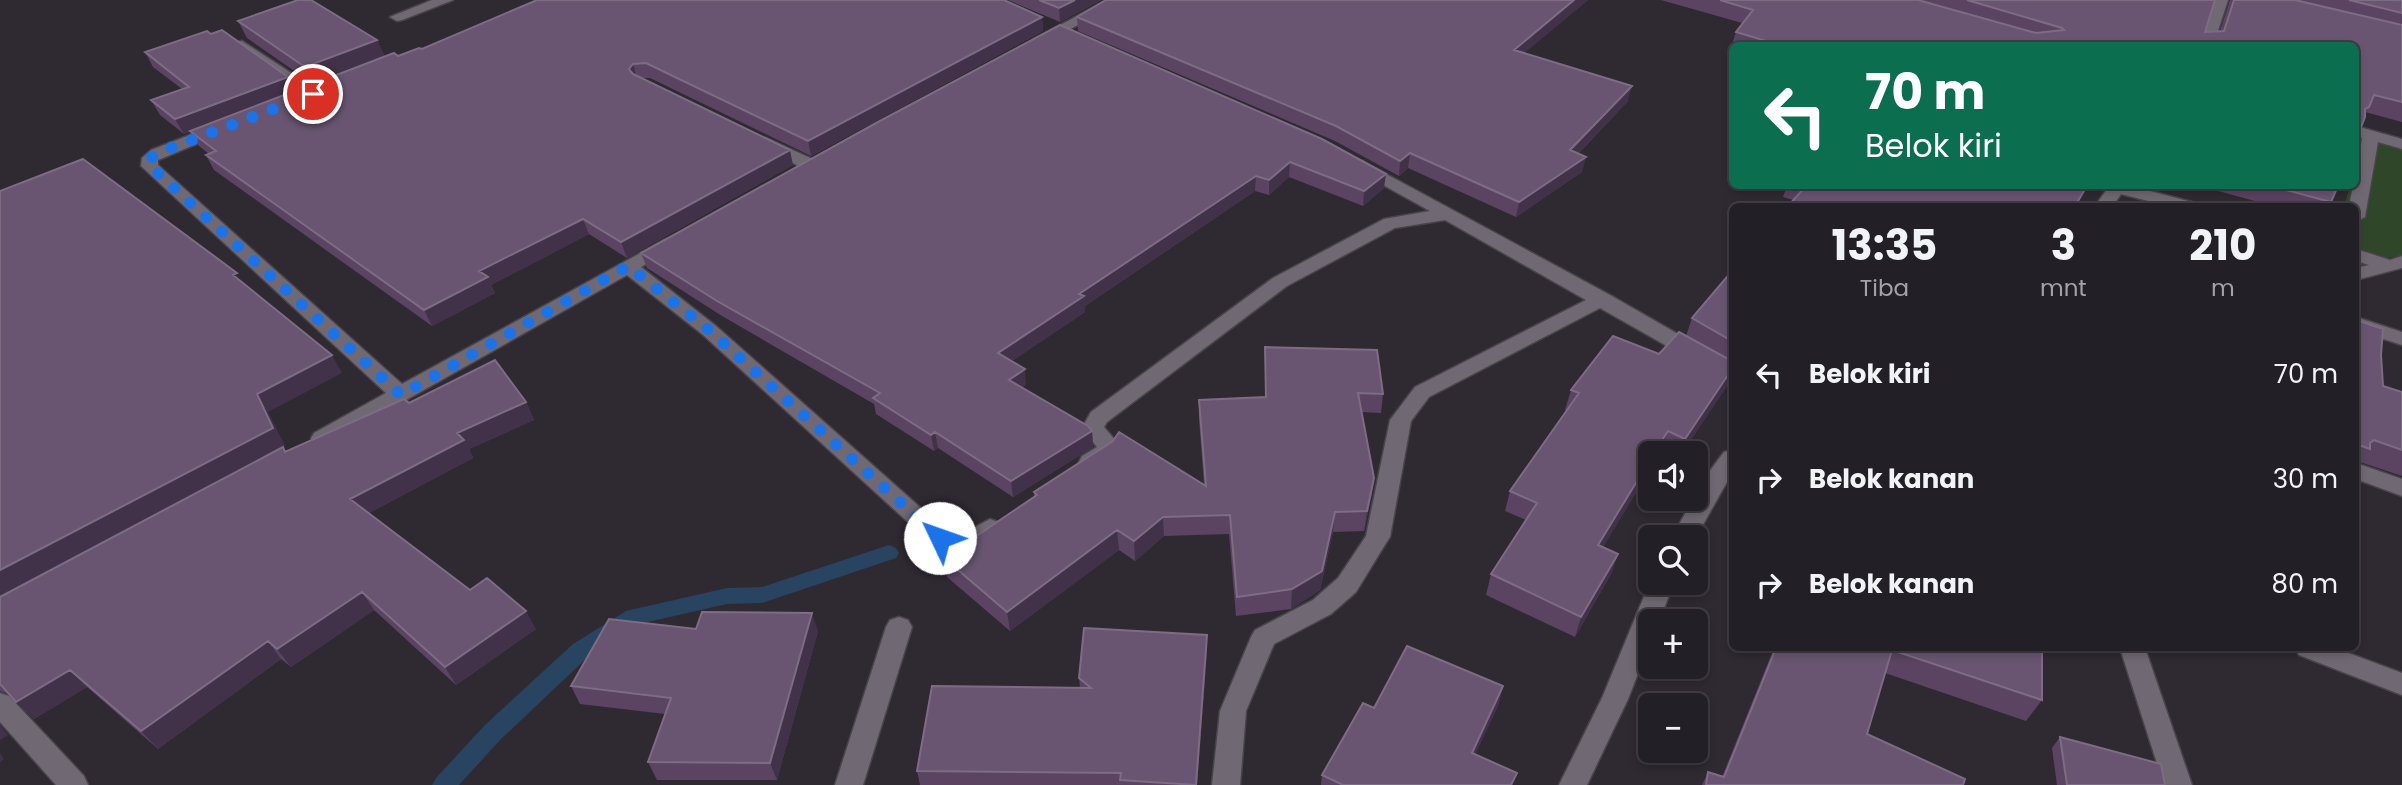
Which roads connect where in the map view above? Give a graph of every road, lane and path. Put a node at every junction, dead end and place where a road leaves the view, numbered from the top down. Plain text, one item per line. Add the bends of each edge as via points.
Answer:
1 (446, 0) edge
2 (1118, 0) edge
3 (2221, 0) edge
4 (397, 17) dead end
5 (1036, 20) edge
6 (1059, 30) junction
7 (1085, 41) edge
8 (2206, 42) edge
9 (239, 43) edge
10 (1024, 49) edge
11 (289, 103) edge
12 (240, 121) edge
13 (2363, 133) edge
14 (752, 136) edge
15 (2402, 144) edge
16 (832, 154) edge
17 (1352, 160) edge
18 (811, 165) junction
19 (787, 179) edge
20 (2359, 181) edge
21 (2126, 189) edge
22 (2175, 203) edge
23 (1448, 214) junction
24 (677, 239) edge
25 (2359, 256) edge
26 (2395, 264) edge
27 (628, 266) junction
28 (2359, 273) edge
29 (1603, 299) junction
30 (2359, 324) edge
31 (2402, 339) edge
32 (1729, 372) edge
33 (401, 395) junction
34 (304, 447) edge
35 (1729, 462) edge
36 (2359, 472) edge
37 (1071, 475) edge
38 (2402, 488) edge
39 (1002, 520) edge
40 (1691, 525) edge
41 (1657, 595) edge
42 (899, 627) dead end
43 (2134, 651) edge
44 (2316, 651) edge
45 (2402, 684) edge
46 (0, 704) edge
47 (74, 785) edge
48 (849, 785) edge
49 (1226, 785) edge
50 (1573, 785) edge
51 (2178, 785) edge

1 - 4 street
2 - 6 street
3 - 8 street
5 - 6 street
6 - 7 street
6 - 10 street
9 - 11 street via 319,91
12 - 33 street via 157,154 150,158 150,166
13 - 15 street
13 - 20 street
14 - 18 street
16 - 18 street
17 - 23 street
18 - 19 street
21 - 22 street
23 - 29 street
23 - 37 street via 1390,223 1280,282 1099,417 1093,428 1109,450
24 - 27 street
25 - 26 street
26 - 28 street
27 - 33 street
27 - 39 street via 709,330 940,538 956,544 968,542
29 - 32 street
29 - 49 street via 1441,380 1409,407 1401,420 1378,537 1347,585 1322,607 1264,637 1233,711
30 - 31 street
33 - 34 street
35 - 40 street
36 - 38 street
41 - 50 street via 1615,699
42 - 48 street
43 - 51 street
44 - 45 street
46 - 47 street

